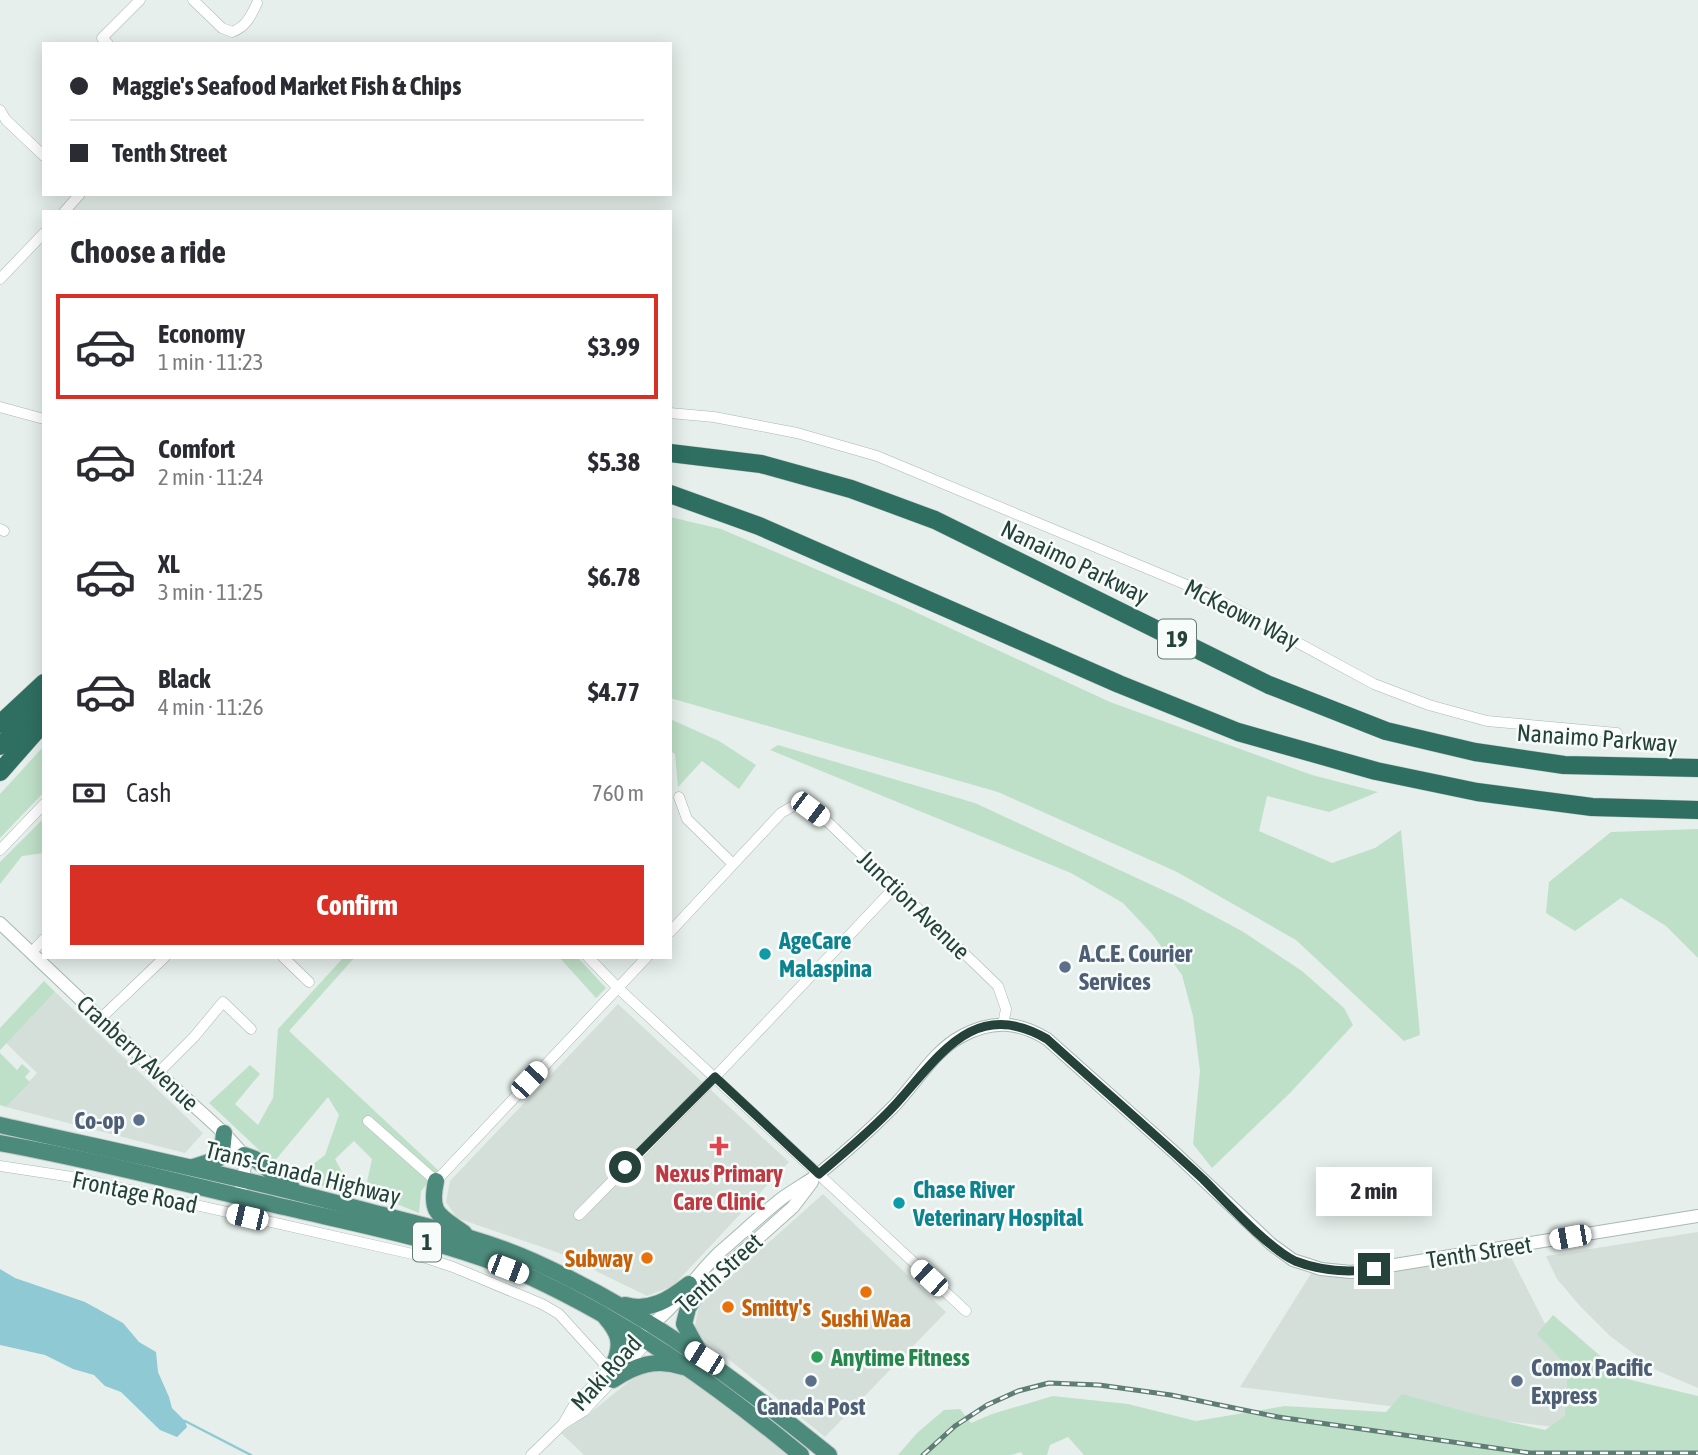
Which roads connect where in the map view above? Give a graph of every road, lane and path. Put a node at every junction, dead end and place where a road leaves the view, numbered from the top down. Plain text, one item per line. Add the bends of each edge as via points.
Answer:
1 (139, 0) edge
2 (193, 0) edge
3 (257, 3) dead end
4 (106, 42) edge
5 (0, 110) edge
6 (42, 154) edge
7 (78, 196) edge
8 (66, 210) edge
9 (42, 235) edge
10 (0, 279) edge
11 (0, 407) edge
12 (672, 413) edge
13 (42, 418) edge
14 (672, 453) edge
15 (672, 496) edge
16 (42, 685) edge
17 (42, 707) edge
18 (0, 724) edge
19 (42, 724) edge
20 (1617, 733) dead end
21 (0, 746) edge
22 (1698, 768) edge
23 (0, 772) edge
24 (679, 797) dead end
25 (42, 806) edge
26 (1698, 810) edge
27 (0, 850) edge
28 (733, 864) junction
29 (895, 887) junction
30 (0, 923) edge
31 (672, 930) edge
32 (42, 941) edge
33 (31, 953) junction
34 (163, 959) edge
35 (285, 959) edge
36 (590, 959) edge
37 (644, 959) edge
38 (309, 982) dead end
39 (618, 988) junction
40 (100, 1019) junction
41 (1003, 1025) junction
42 (251, 1029) dead end
43 (158, 1073) junction
44 (715, 1077) junction
45 (368, 1122) dead end
46 (0, 1125) edge
47 (224, 1133) junction
48 (0, 1143) edge
49 (244, 1155) junction
50 (0, 1166) edge
51 (189, 1168) junction
52 (819, 1174) junction
53 (244, 1180) junction
54 (436, 1181) junction
55 (297, 1192) junction
56 (239, 1196) junction
57 (579, 1214) dead end
58 (1698, 1216) edge
59 (472, 1239) junction
60 (694, 1288) junction
61 (616, 1302) junction
62 (965, 1311) dead end
63 (605, 1316) junction
64 (656, 1327) junction
65 (644, 1339) junction
66 (699, 1364) junction
67 (612, 1370) junction
68 (531, 1455) edge
69 (801, 1455) edge
70 (829, 1455) edge

1 - 4 street via 102,38
2 - 3 street via 232,32 248,20
5 - 6 street
7 - 8 street
9 - 10 street
11 - 13 street
12 - 20 street, McKeown Way via 797,433 877,456 1206,593 1374,684 1429,705 1488,721
14 - 22 highway, Nanaimo Parkway / 19 via 761,464 851,489 935,520 1269,685 1386,731 1475,752 1564,765
15 - 26 highway via 759,526 1238,732 1376,771 1477,792 1592,807
16 - 18 highway
17 - 21 highway
19 - 23 highway
24 - 28 street via 687,819
25 - 27 street
28 - 29 street, Junction Avenue via 794,805 810,809 829,823
28 - 31 street
29 - 41 street, Junction Avenue via 999,986 1006,1009
29 - 44 street
30 - 33 street, Cranberry Avenue
32 - 33 street
33 - 40 street, Cranberry Avenue
34 - 40 street
35 - 38 street
36 - 39 street
37 - 39 street
39 - 44 street
39 - 54 street
40 - 43 street, Cranberry Avenue
41 - 52 street, Tenth Street via 982,1027 945,1047 893,1107
41 - 58 street, Tenth Street via 1026,1027 1047,1039 1271,1244 1293,1260 1321,1269 1351,1272
42 - 43 street via 223,1002
43 - 47 street, Cranberry Avenue
44 - 52 street
44 - 57 street
45 - 54 street
46 - 51 highway, Trans-Canada Highway / 1
47 - 49 street, Cranberry Avenue
47 - 51 highway via 218,1159
48 - 56 highway, Trans-Canada Highway / 1
49 - 53 street
49 - 55 highway
50 - 67 street, Frontage Road via 72,1177 418,1255 559,1314
51 - 53 highway, Trans-Canada Highway / 1
52 - 60 street, Tenth Street via 783,1198 719,1254
52 - 62 street
53 - 55 highway, Trans-Canada Highway / 1
53 - 56 street
54 - 59 highway via 432,1199 438,1214
55 - 59 highway, Trans-Canada Highway / 1
56 - 63 highway, Trans-Canada Highway / 1 via 469,1254 527,1276
59 - 61 highway, Trans-Canada Highway / 1 via 531,1260
60 - 61 highway via 654,1305 637,1308
60 - 64 street, Tenth Street
60 - 66 highway via 684,1324
61 - 64 highway, Trans-Canada Highway / 1
63 - 65 highway, Trans-Canada Highway / 1
63 - 67 highway via 619,1335 620,1348
64 - 65 street, Tenth Street
64 - 66 highway, Trans-Canada Highway / 1
65 - 66 highway, Trans-Canada Highway / 1
65 - 67 street, Maki Road
65 - 67 street, Maki Road
66 - 67 highway via 649,1363
66 - 69 highway, Trans-Canada Highway / 1
66 - 70 highway, Trans-Canada Highway / 1 via 738,1382
67 - 68 street, Maki Road via 584,1411

